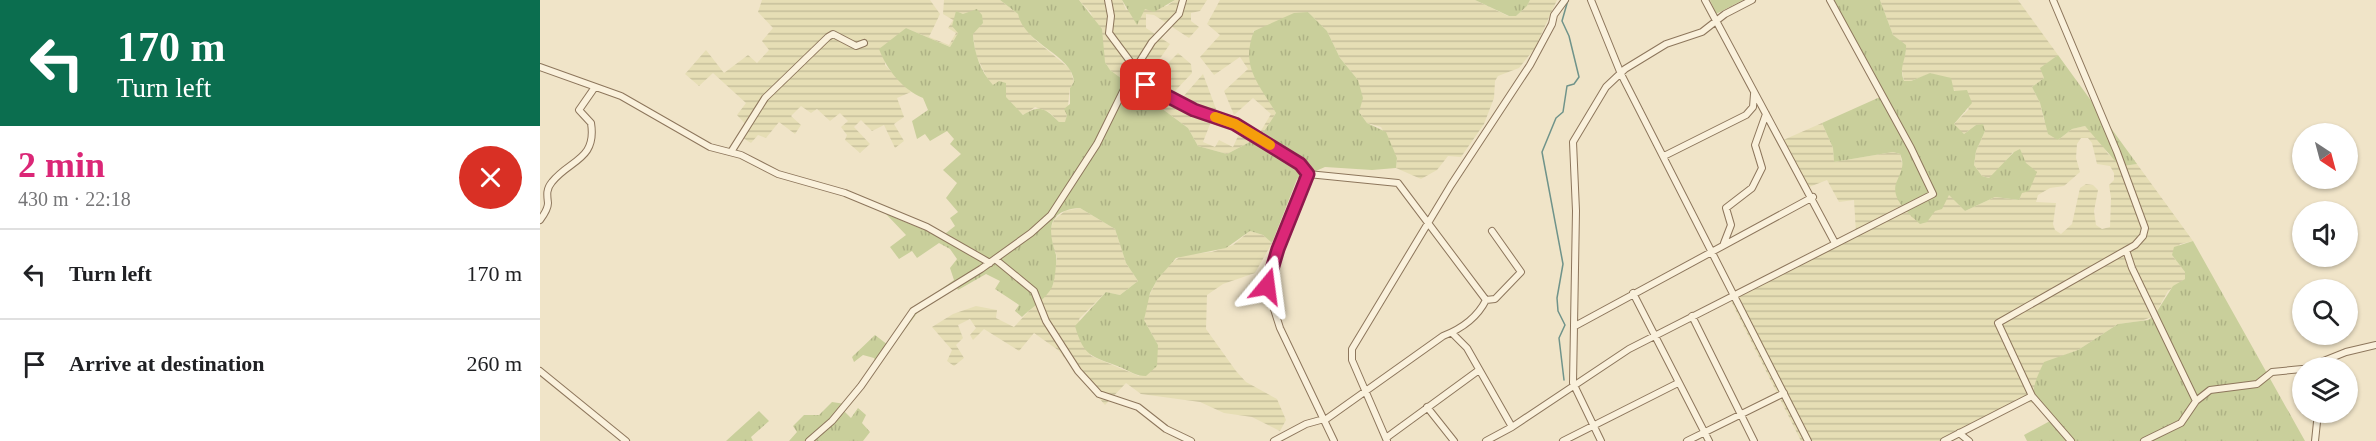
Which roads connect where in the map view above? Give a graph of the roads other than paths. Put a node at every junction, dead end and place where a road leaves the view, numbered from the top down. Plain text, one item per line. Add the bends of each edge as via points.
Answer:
1 (1108, 0) edge
2 (1183, 0) edge
3 (1565, 0) edge
4 (1591, 0) edge
5 (1705, 0) edge
6 (1752, 0) edge
7 (1830, 0) edge
8 (2053, 0) edge
9 (1715, 21) junction
10 (864, 43) dead end
11 (540, 67) edge
12 (1136, 68) junction
13 (1621, 74) junction
14 (1130, 77) junction
15 (595, 87) junction
16 (1752, 88) junction
17 (1766, 114) junction
18 (731, 152) junction
19 (1664, 156) junction
20 (1308, 174) junction
21 (1813, 197) junction
22 (540, 220) edge
23 (1428, 223) junction
24 (1492, 231) dead end
25 (1724, 243) junction
26 (1835, 243) junction
27 (1711, 250) junction
28 (2126, 250) junction
29 (993, 261) junction
30 (1633, 293) junction
31 (1732, 294) junction
32 (1485, 300) junction
33 (1692, 316) junction
34 (1575, 326) junction
35 (1453, 334) junction
36 (1655, 337) junction
37 (2376, 345) edge
38 (2333, 357) edge
39 (1479, 370) junction
40 (2292, 370) edge
41 (540, 371) edge
42 (1573, 383) junction
43 (1678, 383) junction
44 (1365, 392) junction
45 (1784, 393) junction
46 (2032, 396) junction
47 (2196, 401) junction
48 (1427, 407) junction
49 (1742, 416) junction
50 (1324, 419) junction
51 (2317, 423) edge
52 (1592, 425) junction
53 (1512, 427) junction
54 (1704, 432) junction
55 (1959, 433) junction
56 (1386, 439) edge
57 (626, 441) edge
58 (809, 441) edge
59 (1191, 441) edge
60 (1274, 441) edge
61 (1334, 441) edge
62 (1454, 441) edge
63 (1486, 441) edge
64 (1563, 441) edge
65 (1601, 441) edge
66 (1687, 441) edge
67 (1708, 441) edge
68 (1754, 441) edge
69 (1808, 441) edge
70 (1944, 441) edge
71 (1969, 441) edge
72 (2071, 441) edge
73 (2144, 441) edge
74 (2314, 441) edge

1 - 12 street via 1109,33
2 - 12 street via 1179,14 1152,42
3 - 23 street via 1530,65
4 - 13 street
5 - 9 street
6 - 9 street
7 - 26 street via 1934,191
8 - 28 street via 2143,221 2143,236
9 - 13 street via 1702,32 1666,44
9 - 16 street
10 - 18 street via 856,46 840,36 828,37 765,98
11 - 15 street
12 - 14 street
13 - 19 street
13 - 34 street via 1606,87 1573,142
14 - 20 street via 1194,110 1235,124 1300,164
14 - 29 street via 1097,144 1053,212
15 - 18 street via 637,104 710,147
15 - 22 street via 579,110 591,123 590,143 581,159 552,181
16 - 17 street
16 - 19 street via 1753,107 1746,115
17 - 21 street
17 - 25 street via 1755,145 1762,168 1752,188 1726,208 1731,225
18 - 29 street via 778,174 831,188 927,227
19 - 27 street
20 - 23 street via 1398,183
20 - 50 street via 1267,286 1280,328
21 - 25 street
21 - 26 street
23 - 32 street
23 - 44 street via 1352,349 1352,360
24 - 32 street via 1521,272 1502,293
25 - 27 street
26 - 31 street
27 - 30 street
27 - 31 street
28 - 46 street via 1998,323
28 - 47 street
29 - 58 street via 913,310 861,386
29 - 59 street via 1034,291 1046,321 1078,371 1099,394 1138,407 1166,429
30 - 34 street
30 - 36 street
31 - 33 street
31 - 45 street
32 - 35 street via 1477,314
33 - 36 street
33 - 49 street
34 - 42 street
35 - 39 street via 1467,348
35 - 44 street via 1443,336
36 - 42 street
36 - 43 street
37 - 38 street
39 - 48 street
39 - 53 street
40 - 47 street via 2272,372 2257,384 2210,390
41 - 57 street
42 - 52 street
42 - 53 street
43 - 52 street
43 - 54 street
44 - 50 street
44 - 56 street
45 - 49 street
45 - 69 street
46 - 55 street
46 - 72 street
47 - 73 street via 2181,423
48 - 56 street
48 - 62 street
49 - 54 street
49 - 68 street
50 - 60 street
50 - 61 street
51 - 74 street
52 - 64 street
52 - 65 street
53 - 63 street
54 - 66 street
54 - 67 street
55 - 70 street
55 - 71 street

